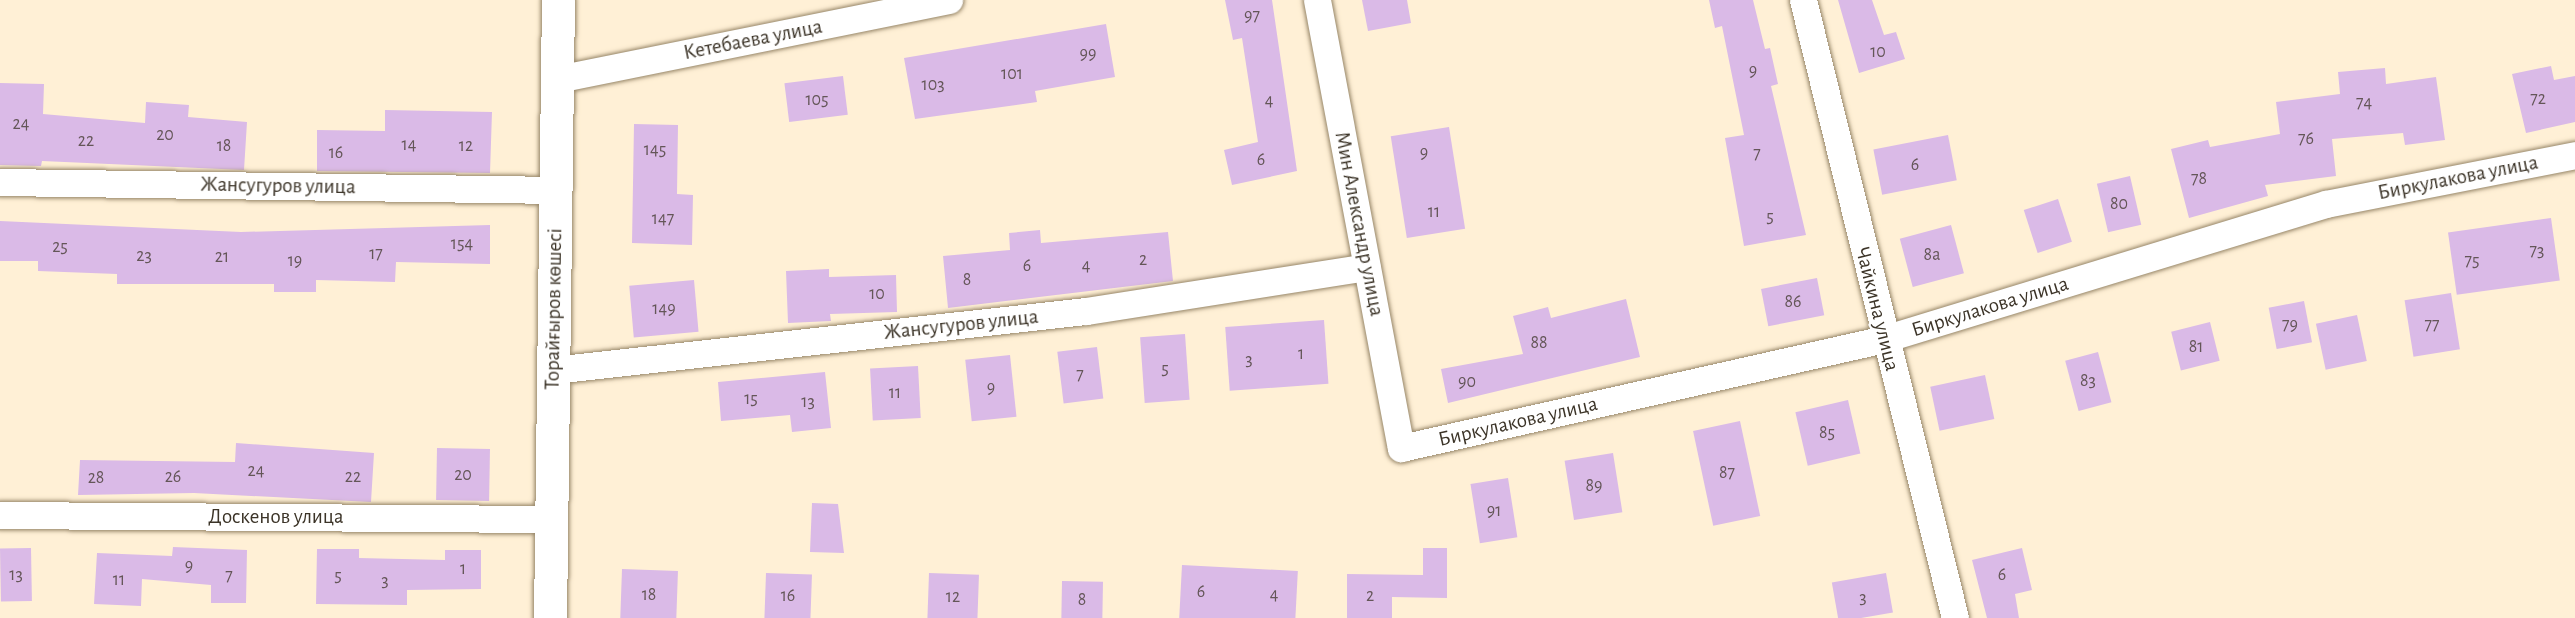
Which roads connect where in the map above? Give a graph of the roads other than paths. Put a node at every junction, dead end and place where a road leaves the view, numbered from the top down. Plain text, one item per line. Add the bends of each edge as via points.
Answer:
1 (558, 0) edge
2 (949, 0) edge
3 (1317, 0) edge
4 (1803, 0) edge
5 (557, 80) junction
6 (2575, 155) edge
7 (0, 182) edge
8 (556, 190) junction
9 (1367, 267) junction
10 (1884, 339) junction
11 (553, 370) junction
12 (1401, 448) joint
13 (0, 515) edge
14 (552, 519) junction
15 (550, 618) edge
16 (1955, 618) edge

1 - 5 street, Торайғыров көшесі
2 - 5 street, Кетебаева улица
3 - 9 street, Мин Александр улица
4 - 10 street, Чайкина улица
5 - 8 street, Торайғыров көшесі
6 - 10 street, Биркулакова улица via 2326,204
7 - 8 street, Жансугуров улица
8 - 11 street, Торайғыров көшесі
9 - 11 street, Жансугуров улица via 1086,311
9 - 12 street, Мин Александр улица
10 - 12 street, Биркулакова улица
10 - 16 street, Чайкина улица
11 - 14 street, Торайғыров көшесі
13 - 14 street, Доскенов улица
14 - 15 street, Торайғыров көшесі

